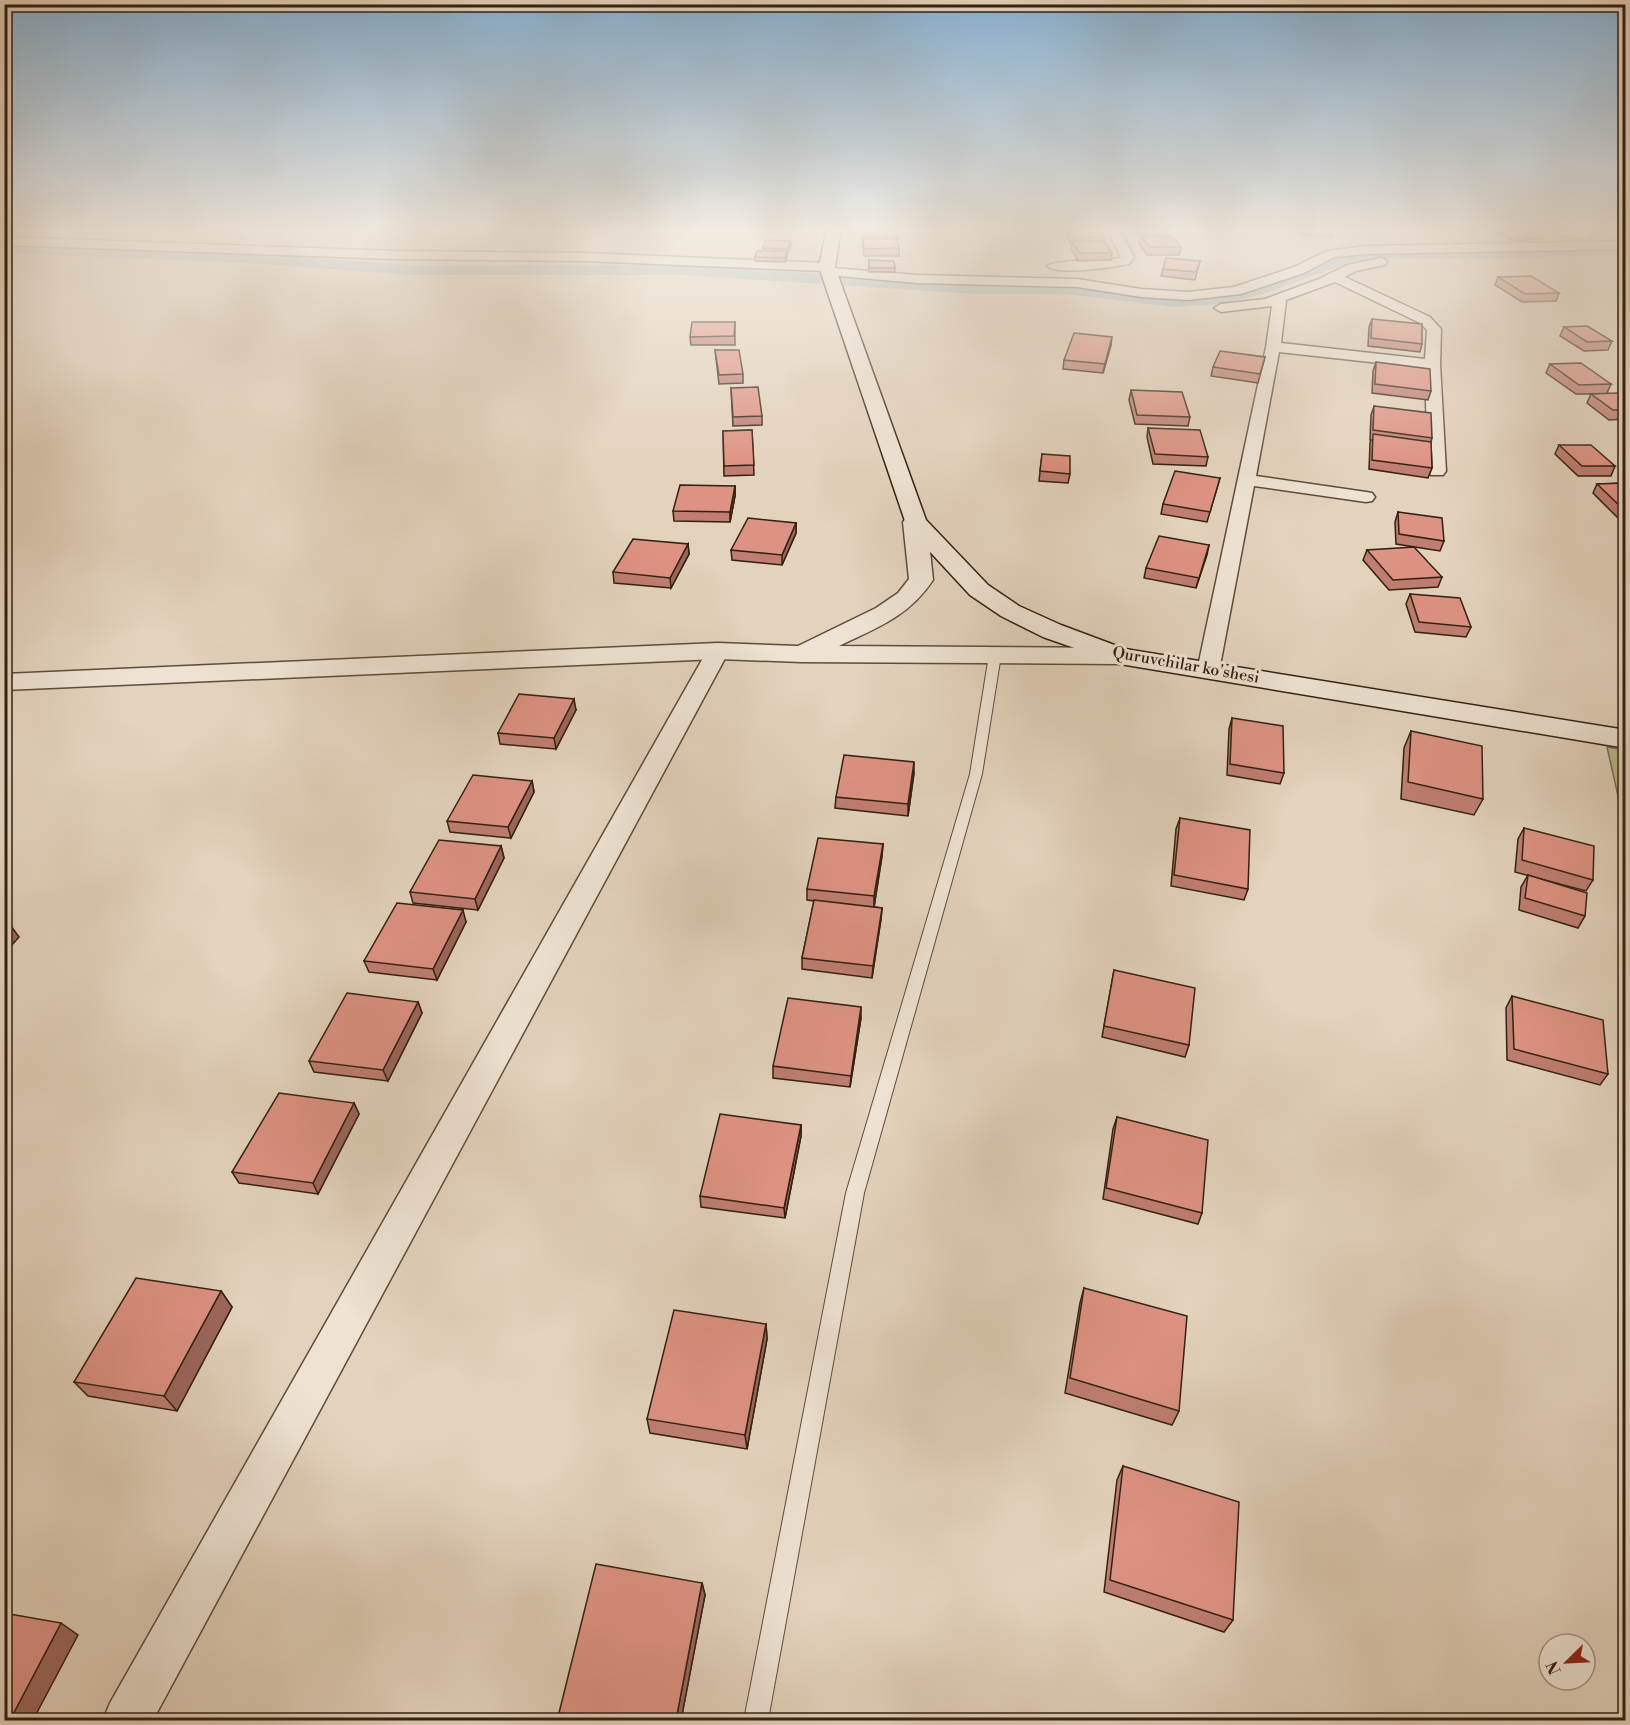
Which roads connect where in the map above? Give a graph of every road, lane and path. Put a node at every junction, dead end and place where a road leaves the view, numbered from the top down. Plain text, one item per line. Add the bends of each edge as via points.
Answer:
1 (841, 308) edge
2 (1213, 308) edge
3 (1278, 308) edge
4 (1401, 308) edge
5 (1208, 309) dead end
6 (1273, 347) junction
7 (1432, 364) junction
8 (1437, 471) dead end
9 (1246, 480) junction
10 (1366, 497) dead end
11 (915, 522) junction
12 (718, 651) junction
13 (801, 654) junction
14 (995, 655) junction
15 (1120, 656) junction
16 (1209, 670) junction
17 (4, 682) edge
18 (1626, 739) edge
19 (127, 1720) edge
20 (756, 1720) edge

1 - 11 main road, Quruvchilar ko'shesi
2 - 5 street
3 - 6 street
4 - 7 street via 1434,329
6 - 7 street
6 - 9 street
7 - 8 street
9 - 10 street
9 - 16 street
11 - 13 main road via 921,580 908,598
11 - 15 main road, Quruvchilar ko'shesi via 979,590 1010,611
12 - 13 main road
12 - 17 main road
12 - 19 street
13 - 14 main road
14 - 15 main road
14 - 20 lane via 976,774 855,1192
15 - 16 main road, Quruvchilar ko'shesi
16 - 18 main road, Quruvchilar ko'shesi

